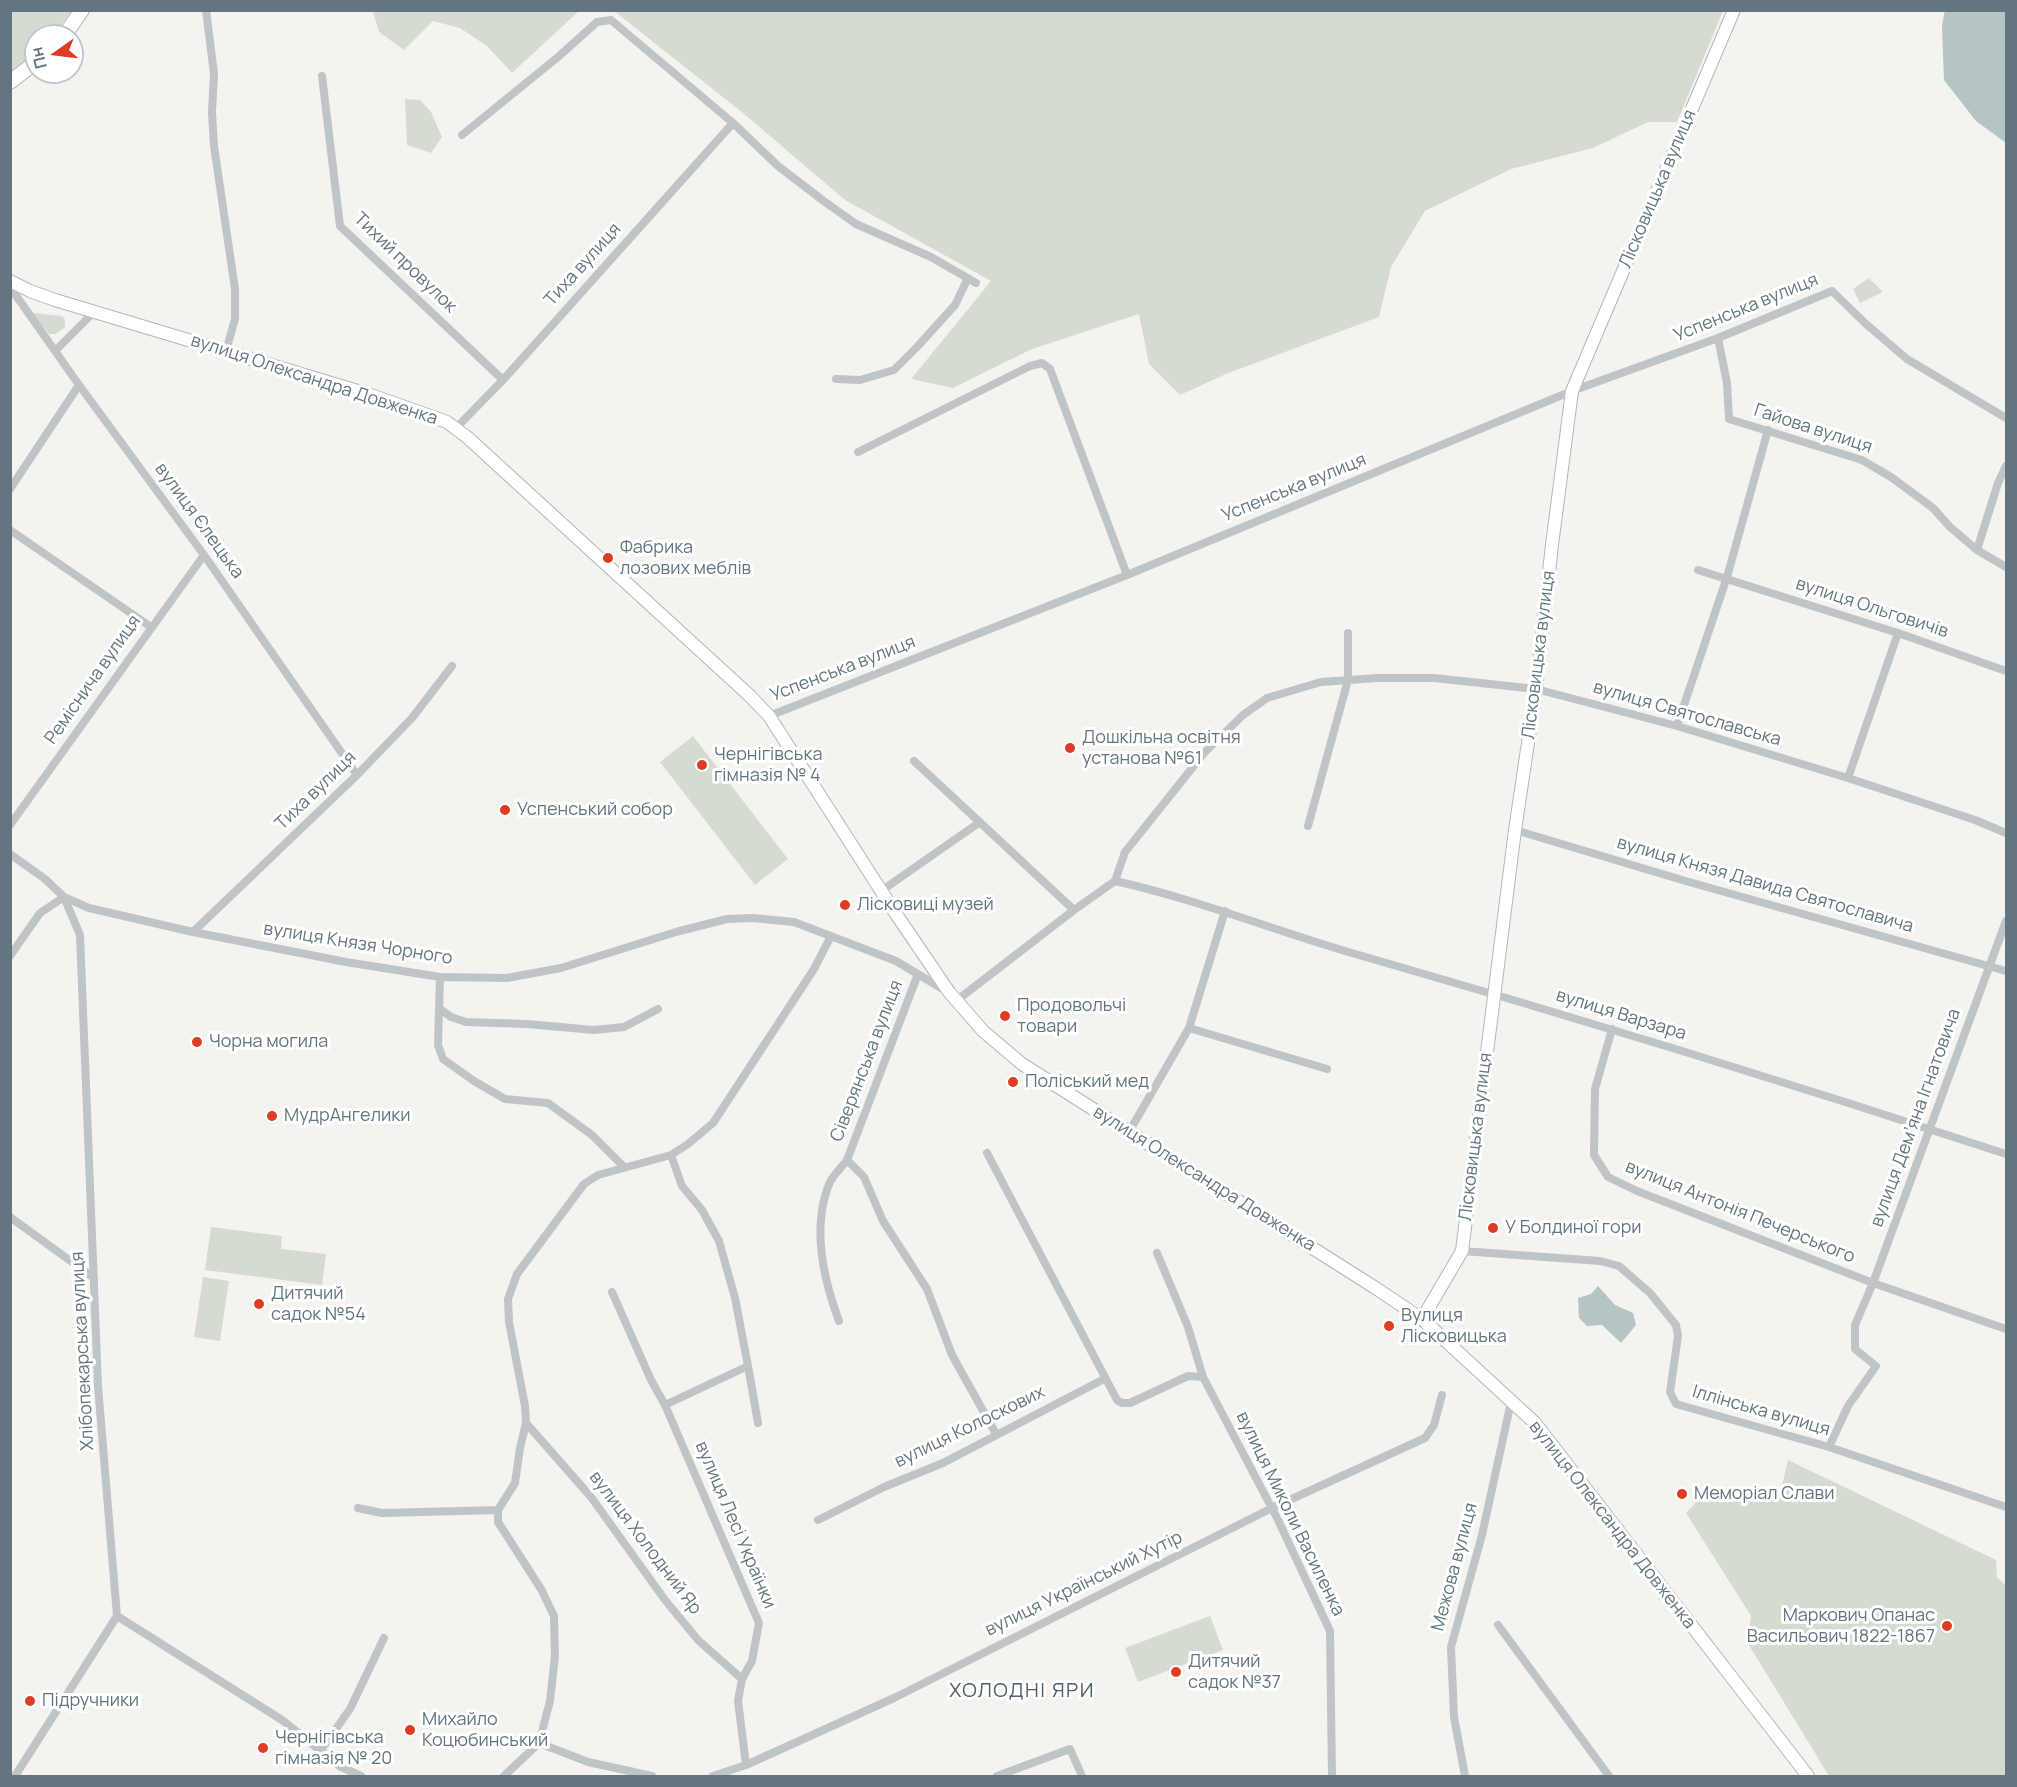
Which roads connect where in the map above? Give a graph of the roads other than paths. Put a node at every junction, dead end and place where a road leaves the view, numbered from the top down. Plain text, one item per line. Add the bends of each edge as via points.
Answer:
1 (82, 10) edge
2 (206, 10) edge
3 (1734, 10) edge
4 (72, 24) edge
5 (24, 71) edge
6 (322, 76) dead end
7 (10, 82) edge
8 (733, 123) junction
9 (462, 135) dead end
10 (10, 281) edge
11 (10, 287) edge
12 (95, 311) junction
13 (1718, 338) junction
14 (55, 351) junction
15 (226, 351) junction
16 (836, 379) dead end
17 (503, 380) junction
18 (79, 385) junction
19 (1572, 391) junction
20 (2007, 418) edge
21 (456, 428) junction
22 (1768, 430) junction
23 (858, 452) dead end
24 (2007, 466) edge
25 (10, 489) edge
26 (10, 530) edge
27 (1977, 550) junction
28 (204, 555) junction
29 (2007, 567) edge
30 (1698, 570) dead end
31 (1127, 575) junction
32 (1727, 577) junction
33 (151, 627) junction
34 (1347, 633) dead end
35 (1898, 633) junction
36 (452, 666) dead end
37 (2006, 668) edge
38 (1348, 680) junction
39 (1536, 689) junction
40 (769, 716) junction
41 (1677, 726) junction
42 (914, 761) dead end
43 (357, 776) junction
44 (1848, 778) junction
45 (980, 822) junction
46 (10, 825) edge
47 (1308, 826) dead end
48 (1515, 830) junction
49 (2007, 833) edge
50 (10, 854) edge
51 (1115, 881) junction
52 (881, 891) junction
53 (64, 897) junction
54 (1074, 910) junction
55 (1225, 911) junction
56 (2007, 921) edge
57 (193, 932) junction
58 (831, 936) junction
59 (10, 956) edge
60 (1989, 966) junction
61 (2007, 972) edge
62 (918, 974) junction
63 (440, 977) junction
64 (1494, 994) junction
65 (953, 997) junction
66 (658, 1009) dead end
67 (440, 1010) junction
68 (1189, 1028) junction
69 (1612, 1029) junction
70 (1327, 1069) dead end
71 (1930, 1129) junction
72 (1129, 1132) junction
73 (987, 1153) dead end
74 (2007, 1154) edge
75 (672, 1155) junction
76 (847, 1160) junction
77 (624, 1167) junction
78 (10, 1217) edge
79 (1462, 1251) junction
80 (1157, 1253) dead end
81 (94, 1278) junction
82 (1873, 1283) junction
83 (612, 1292) dead end
84 (1422, 1320) junction
85 (839, 1321) dead end
86 (2007, 1329) edge
87 (748, 1366) junction
88 (1203, 1377) junction
89 (1104, 1379) junction
90 (1442, 1395) dead end
91 (1511, 1402) junction
92 (665, 1405) junction
93 (526, 1423) junction
94 (758, 1423) dead end
95 (996, 1434) junction
96 (1829, 1447) junction
97 (2007, 1507) edge
98 (358, 1508) dead end
99 (1272, 1508) junction
100 (498, 1510) junction
101 (818, 1520) dead end
102 (117, 1616) junction
103 (1498, 1625) dead end
104 (384, 1638) dead end
105 (741, 1679) junction
106 (539, 1743) junction
107 (321, 1750) junction
108 (746, 1765) junction
109 (15, 1776) edge
110 (361, 1776) edge
111 (504, 1776) edge
112 (652, 1776) edge
113 (713, 1776) edge
114 (997, 1776) edge
115 (1082, 1776) edge
116 (1332, 1776) edge
117 (1465, 1776) edge
118 (1609, 1776) edge
119 (1808, 1776) edge

1 - 4 main road
2 - 15 street via 214,74 214,146 235,289 235,319
3 - 19 main road, Лісковицька вулиця
5 - 7 main road
6 - 17 street, Тихий провулок via 340,226
8 - 9 street via 611,20 597,22
8 - 16 street via 778,166 856,224 972,280 955,305 894,370 860,380
8 - 17 street, Тиха вулиця
10 - 12 main road, вулиця Олександра Довженка
11 - 14 street, вулиця Єлецька
12 - 14 street
12 - 15 main road, вулиця Олександра Довженка
13 - 19 street, Успенська вулиця
13 - 20 street, Успенська вулиця via 1832,291 1906,359
13 - 22 street, Гайова вулиця via 1729,419
14 - 18 street, вулиця Єлецька
15 - 21 main road, вулиця Олександра Довженка via 371,395
17 - 21 street, Тиха вулиця
18 - 25 street
18 - 28 street, вулиця Єлецька
19 - 31 street, Успенська вулиця
19 - 39 main road, Лісковицька вулиця
21 - 40 main road, вулиця Олександра Довженка
22 - 27 street, Гайова вулиця via 1862,460 1933,508
22 - 32 street
23 - 31 street via 1042,363 1050,369
24 - 27 street
26 - 33 street
27 - 29 street, Гайова вулиця
28 - 33 street, Реміснича вулиця
28 - 43 street, вулиця Єлецька
30 - 32 street, вулиця Ольговичів
31 - 40 street, Успенська вулиця
32 - 35 street, вулиця Ольговичів
32 - 41 street
33 - 46 street, Реміснича вулиця
34 - 38 street
35 - 37 street, вулиця Ольговичів
35 - 44 street
36 - 43 street, Тиха вулиця via 412,718
38 - 39 street, вулиця Святославська via 1434,678
38 - 47 street
38 - 51 street, вулиця Святославська via 1321,682 1267,698 1243,715 1205,752 1138,835 1125,852
39 - 41 street, вулиця Святославська
39 - 48 main road, Лісковицька вулиця
40 - 52 main road, вулиця Олександра Довженка
41 - 44 street, вулиця Святославська
42 - 45 street
43 - 57 street, Тиха вулиця
44 - 49 street, вулиця Святославська
45 - 52 street
45 - 54 street
48 - 60 street, вулиця Князя Давида Святославича
48 - 64 main road, Лісковицька вулиця
50 - 53 street, вулиця Князя Чорного
51 - 54 street
51 - 55 street, вулиця Варзара
52 - 65 main road, вулиця Олександра Довженка
53 - 57 street, вулиця Князя Чорного via 89,908
53 - 59 street via 40,913
53 - 81 street, Хлібопекарська вулиця via 80,935
54 - 65 street
55 - 64 street, вулиця Варзара via 1315,943
55 - 68 street
56 - 60 street, вулиця Демʼяна Ігнатовича
57 - 63 street, вулиця Князя Чорного
58 - 62 street, вулиця Князя Чорного via 896,961
58 - 63 street, вулиця Князя Чорного via 794,921 727,920 561,968 507,978
58 - 75 street via 814,969 713,1123
60 - 61 street, вулиця Князя Давида Святославича
60 - 71 street, вулиця Демʼяна Ігнатовича
62 - 65 street, вулиця Князя Чорного
62 - 76 street, Сіверянська вулиця
63 - 67 street
64 - 69 street, вулиця Варзара
64 - 79 main road, Лісковицька вулиця
65 - 72 main road, вулиця Олександра Довженка via 983,1031 1023,1064
66 - 67 street via 624,1027 594,1030 466,1022
67 - 77 street via 438,1045 443,1059 505,1099 548,1103 592,1135
68 - 70 street
68 - 72 street
69 - 71 street, вулиця Варзара
69 - 82 street, вулиця Антонія Печерського via 1595,1089 1594,1155 1608,1178
71 - 74 street, вулиця Варзара
71 - 82 street, вулиця Демʼяна Ігнатовича
72 - 84 main road, вулиця Олександра Довженка
73 - 89 street
75 - 77 street
75 - 87 street via 682,1186 702,1210 719,1241
76 - 85 street, Сіверянська вулиця via 831,1180 820,1229 823,1263
76 - 95 street, Сіверянська вулиця via 864,1177 883,1221 927,1289 952,1355
77 - 93 street via 584,1184 517,1274 508,1299 509,1322
78 - 81 street
79 - 84 main road, Лісковицька вулиця
79 - 96 street, Іллінська вулиця via 1600,1261 1619,1266 1650,1293 1676,1325 1670,1392 1676,1404
80 - 88 street, вулиця Миколи Василенка via 1188,1327
81 - 102 street, Хлібопекарська вулиця
82 - 86 street, вулиця Антонія Печерського
82 - 96 street, вулиця Демʼяна Ігнатовича via 1855,1325 1855,1349 1876,1366 1848,1406
83 - 92 street, вулиця Лесі Українки
84 - 91 main road, вулиця Олександра Довженка
87 - 92 street
87 - 94 street
88 - 89 street via 1188,1376 1130,1403 1117,1400
88 - 99 street, вулиця Миколи Василенка
89 - 95 street, вулиця Колоскових
90 - 99 street, вулиця Український Хутір via 1434,1425 1425,1438
91 - 117 street, Межова вулиця via 1482,1535 1450,1647 1454,1717
91 - 119 main road, вулиця Олександра Довженка via 1535,1423
92 - 105 street, вулиця Лесі Українки via 759,1623 752,1661
93 - 100 street via 515,1483
93 - 105 street, вулиця Холодний Яр via 591,1497 698,1640
95 - 101 street, вулиця Колоскових via 943,1463
96 - 97 street, Іллінська вулиця
98 - 100 street via 382,1513
99 - 108 street, вулиця Український Хутір via 894,1698
99 - 116 street, вулиця Миколи Василенка via 1330,1631
100 - 106 street via 498,1521 554,1616 550,1701
102 - 107 street via 282,1720
102 - 109 street
103 - 118 street
104 - 107 street via 350,1709
105 - 108 street, вулиця Лесі Українки via 738,1701
106 - 111 street
106 - 112 street via 588,1762
107 - 110 street via 341,1767
108 - 113 street, вулиця Український Хутір
114 - 115 street via 1070,1749

